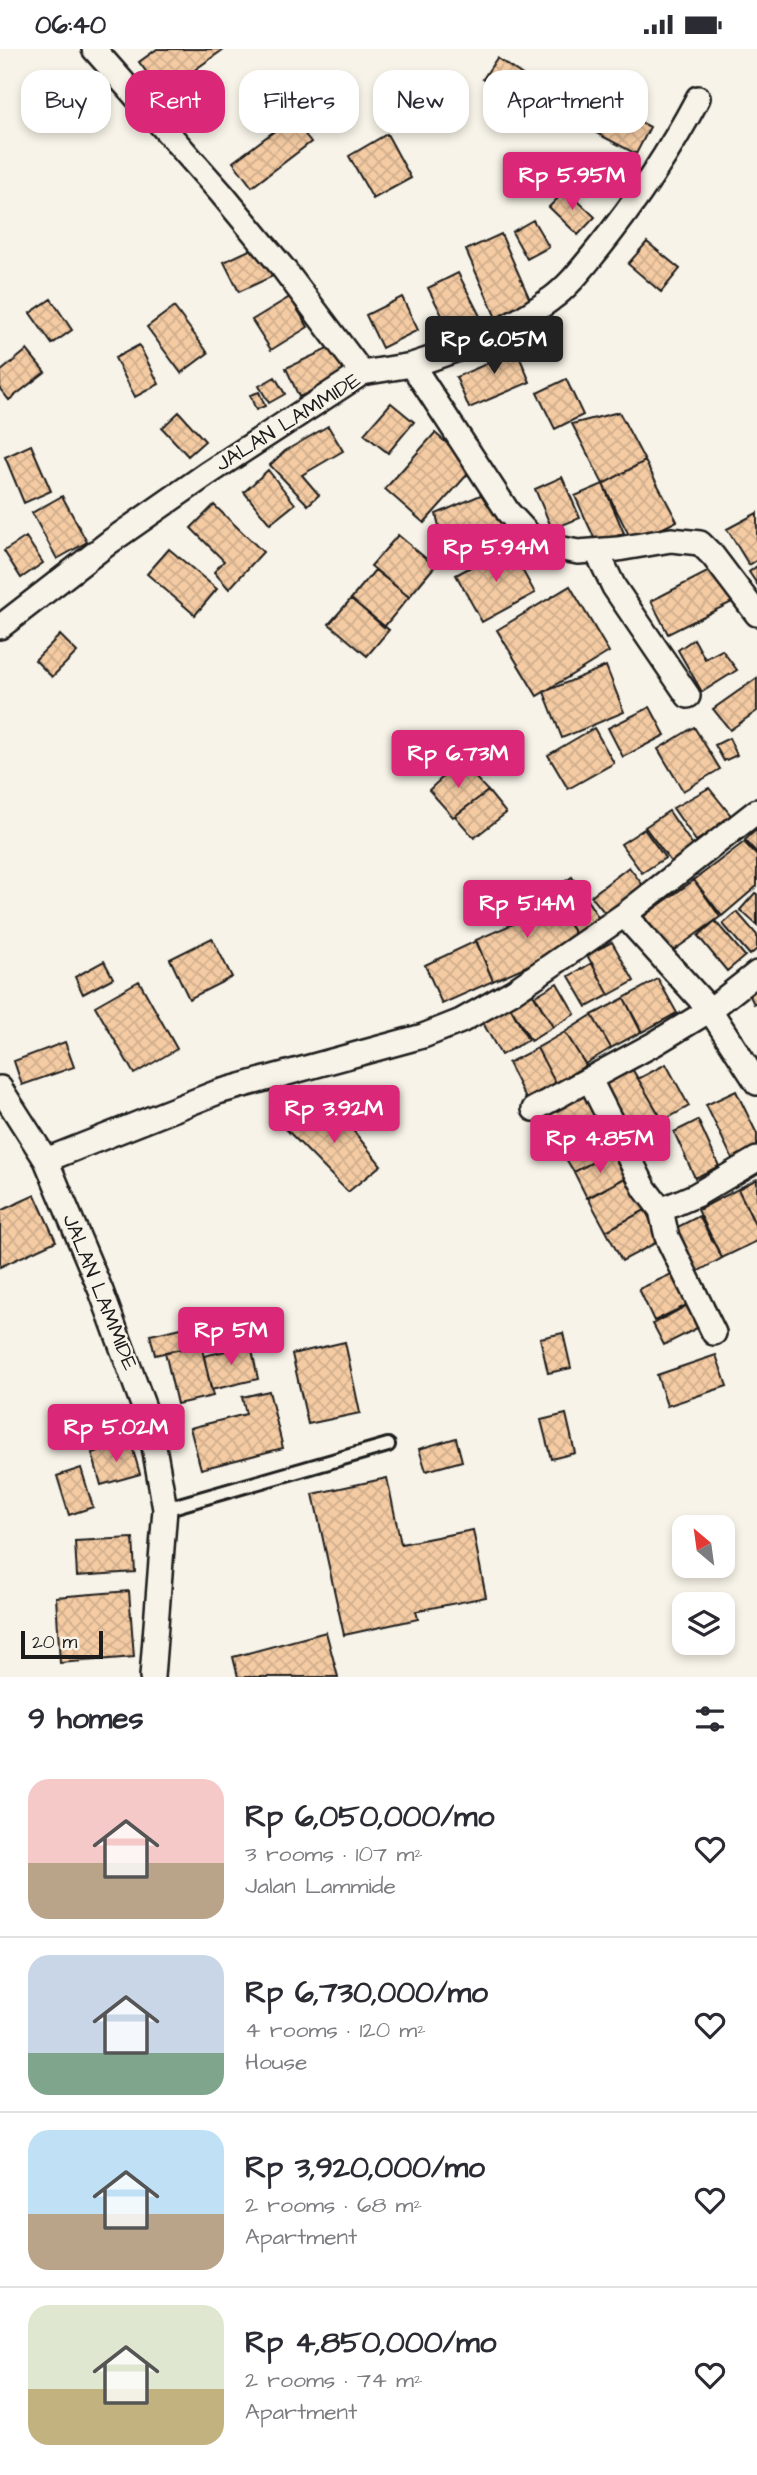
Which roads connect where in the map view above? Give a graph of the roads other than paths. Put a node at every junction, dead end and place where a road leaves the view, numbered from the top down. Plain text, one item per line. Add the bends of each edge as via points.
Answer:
1 (94, 49) edge
2 (698, 98) dead end
3 (412, 365) junction
4 (362, 373) junction
5 (597, 552) junction
6 (757, 614) edge
7 (0, 627) edge
8 (688, 696) dead end
9 (757, 811) edge
10 (624, 915) junction
11 (757, 974) edge
12 (710, 1010) junction
13 (590, 1080) junction
14 (757, 1083) edge
15 (0, 1089) edge
16 (534, 1109) dead end
17 (757, 1159) edge
18 (46, 1160) junction
19 (661, 1210) junction
20 (714, 1333) dead end
21 (388, 1445) dead end
22 (164, 1509) junction
23 (152, 1677) edge

1 - 4 street via 230,203
2 - 3 street, JALAN LAMMIDE via 618,225 553,298 477,343
3 - 4 street, JALAN LAMMIDE
3 - 5 street via 519,525 543,545
4 - 7 street, JALAN LAMMIDE via 121,533
5 - 6 street via 670,540 700,543
5 - 8 street via 614,587
9 - 10 street
10 - 12 street
10 - 18 street via 514,991 461,1021 423,1036 218,1092
11 - 12 street
12 - 13 street
12 - 14 street
13 - 16 street
13 - 19 street via 645,1189
15 - 18 street, JALAN LAMMIDE
17 - 19 street
18 - 22 street, JALAN LAMMIDE via 141,1396
19 - 20 street via 667,1237
21 - 22 lane
22 - 23 street, JALAN LAMMIDE

